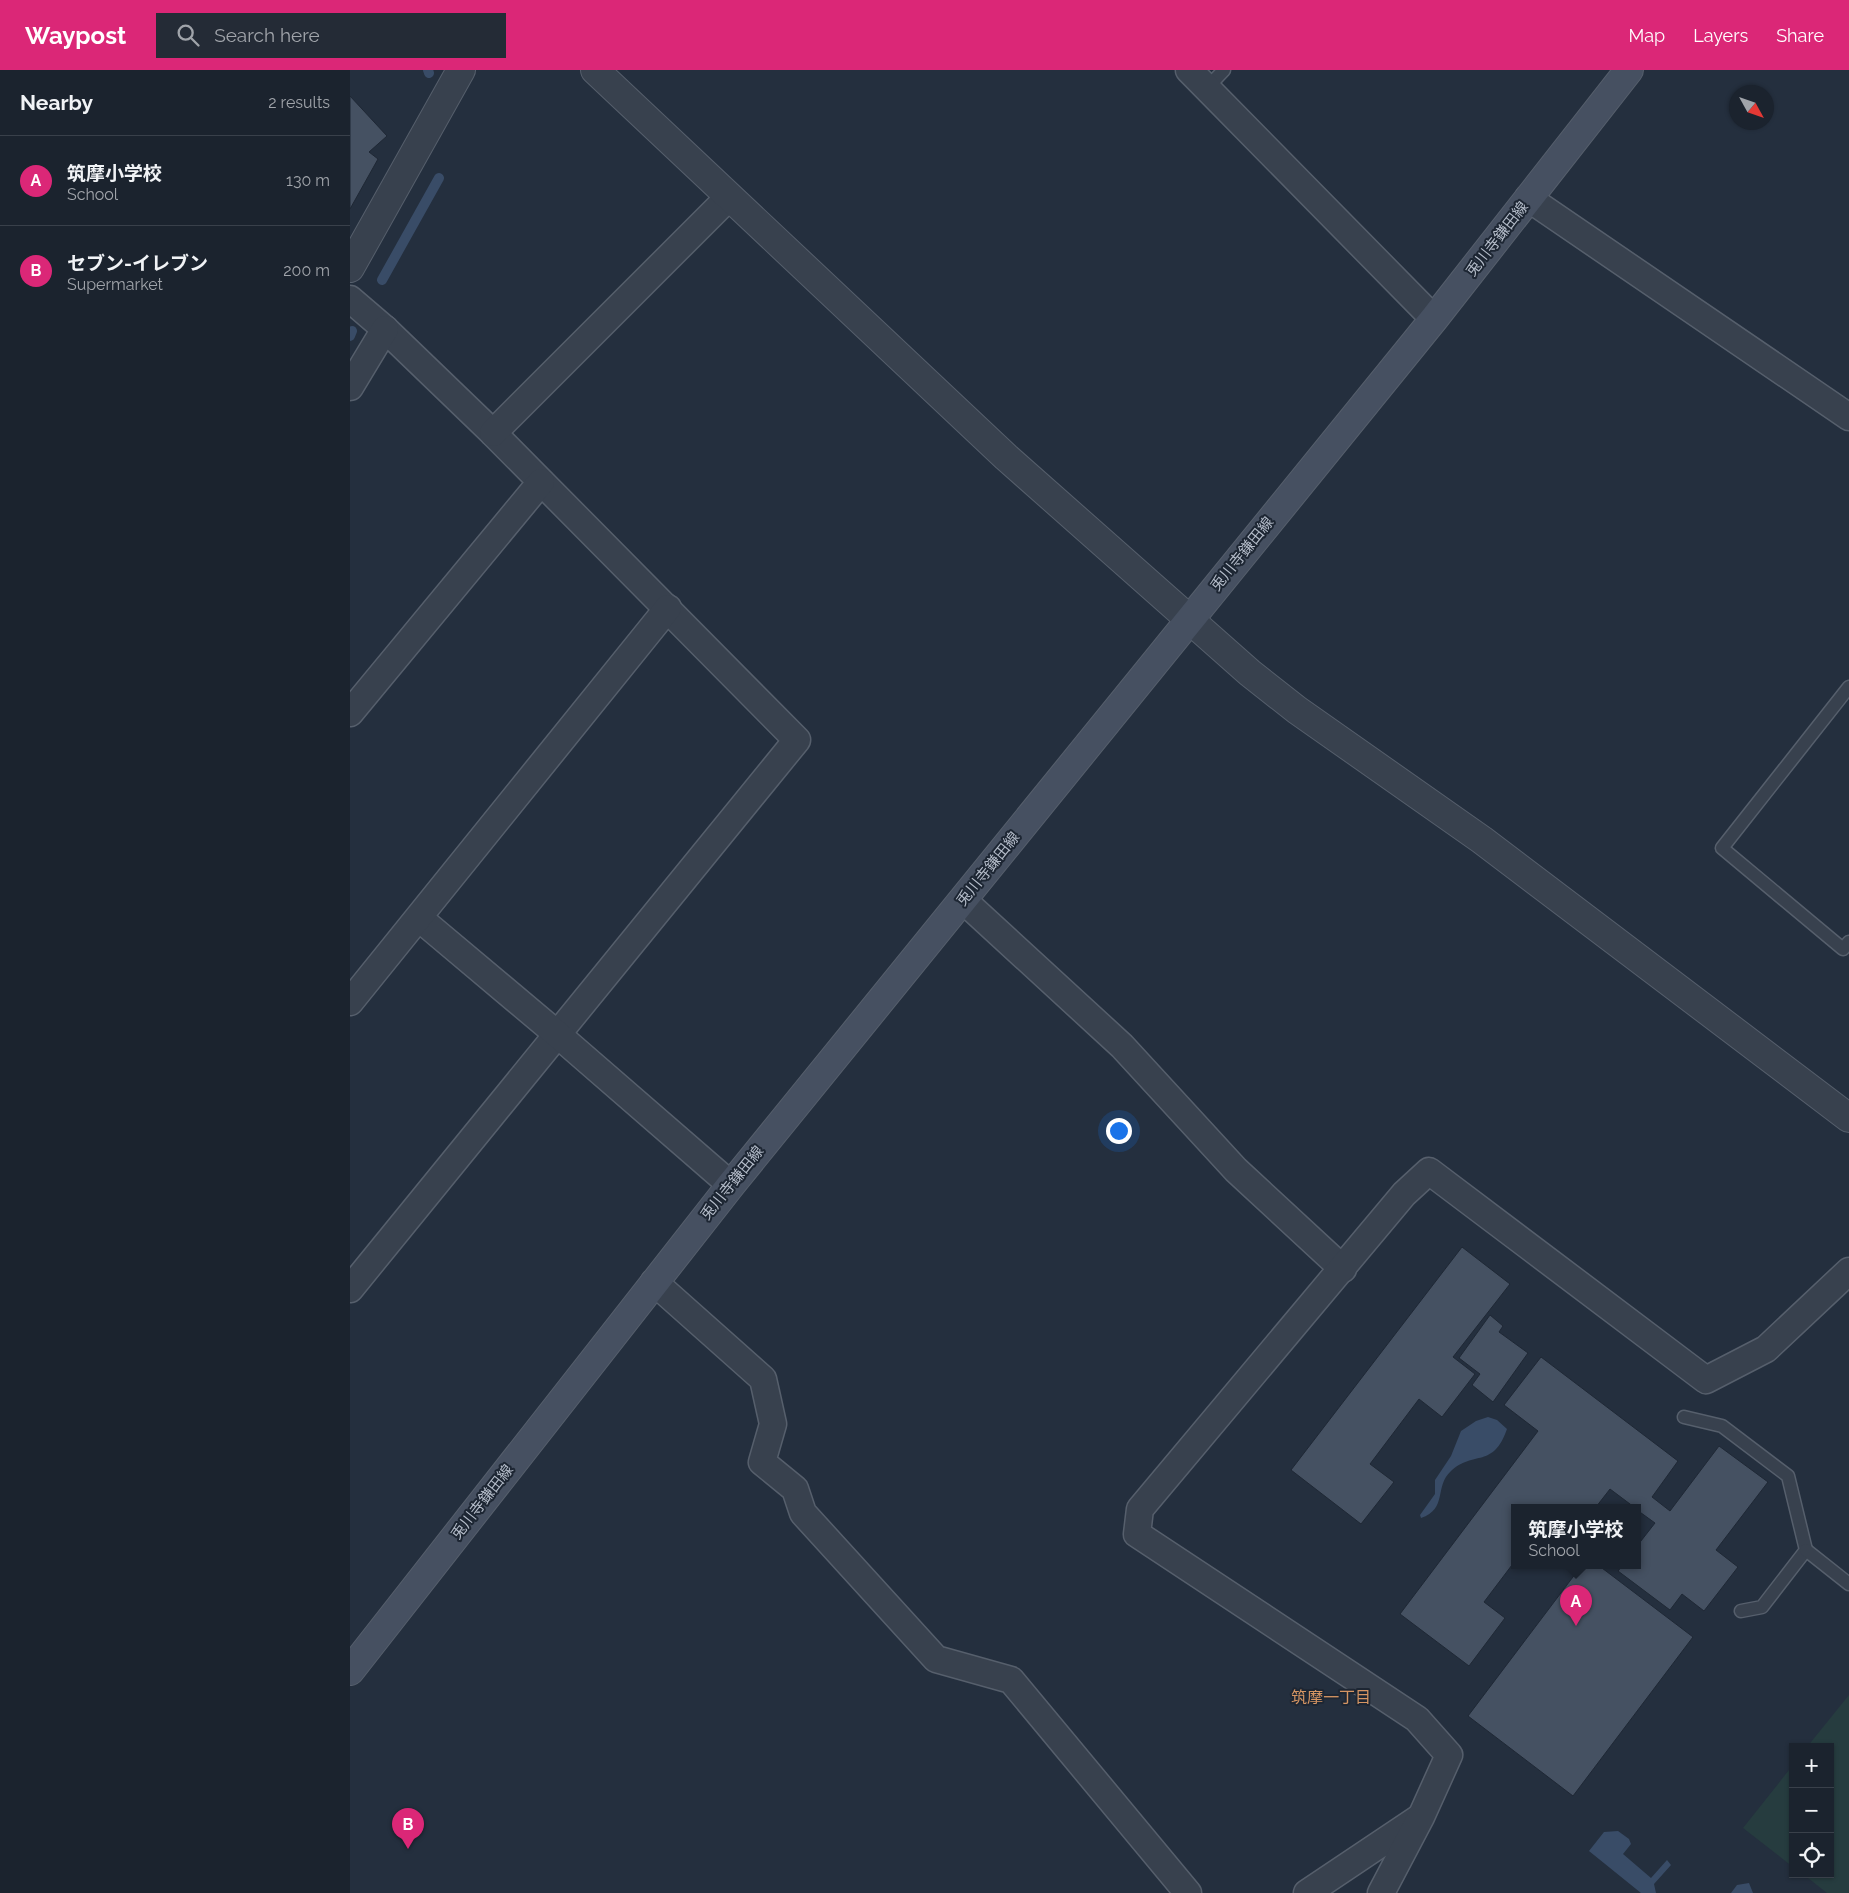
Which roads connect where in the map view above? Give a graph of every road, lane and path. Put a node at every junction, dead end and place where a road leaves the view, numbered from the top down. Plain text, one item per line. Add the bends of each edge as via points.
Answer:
1 (461, 70) edge
2 (595, 70) edge
3 (1224, 70) edge
4 (1629, 70) edge
5 (1197, 80) edge
6 (728, 198) junction
7 (1528, 198) junction
8 (350, 268) edge
9 (350, 299) edge
10 (1434, 318) junction
11 (385, 329) junction
12 (350, 387) edge
13 (1849, 417) edge
14 (493, 433) junction
15 (541, 482) junction
16 (668, 608) junction
17 (1189, 620) junction
18 (1849, 687) edge
19 (350, 713) edge
20 (963, 900) junction
21 (419, 918) junction
22 (1849, 942) edge
23 (350, 1002) edge
24 (557, 1034) junction
25 (1849, 1118) edge
26 (731, 1185) junction
27 (1343, 1268) junction
28 (1849, 1272) edge
29 (654, 1282) junction
30 (350, 1289) edge
31 (1684, 1418) dead end
32 (1806, 1550) junction
33 (1849, 1584) edge
34 (1741, 1611) dead end
35 (350, 1671) edge
36 (1421, 1817) junction
37 (1188, 1893) edge
38 (1307, 1893) edge
39 (1381, 1893) edge

1 - 8 street
2 - 6 street
3 - 5 lane
4 - 7 main road, 兎川寺鎌田線
5 - 10 street
6 - 14 street
6 - 17 street via 1006,458
7 - 10 main road, 兎川寺鎌田線
7 - 13 street
9 - 11 street
10 - 17 main road, 兎川寺鎌田線
11 - 12 street
11 - 14 street
14 - 15 street
15 - 16 street
15 - 19 street
16 - 21 street
16 - 24 street via 797,740
17 - 20 main road, 兎川寺鎌田線
17 - 25 street via 1297,710 1482,840
18 - 22 lane via 1722,848 1843,949
20 - 26 main road, 兎川寺鎌田線
20 - 27 street via 1122,1046 1236,1170
21 - 23 street
21 - 24 street
24 - 26 street
24 - 30 street
26 - 29 main road, 兎川寺鎌田線
27 - 28 street via 1404,1194 1429,1171 1706,1380 1766,1349
27 - 36 street via 1140,1509 1137,1534 1417,1719 1449,1756
29 - 35 main road, 兎川寺鎌田線
29 - 37 street via 763,1379 774,1424 762,1462 795,1489 803,1513 936,1659 1010,1680
31 - 32 lane via 1722,1426 1788,1476
32 - 33 lane
32 - 34 lane via 1762,1607
36 - 38 street
36 - 39 street

